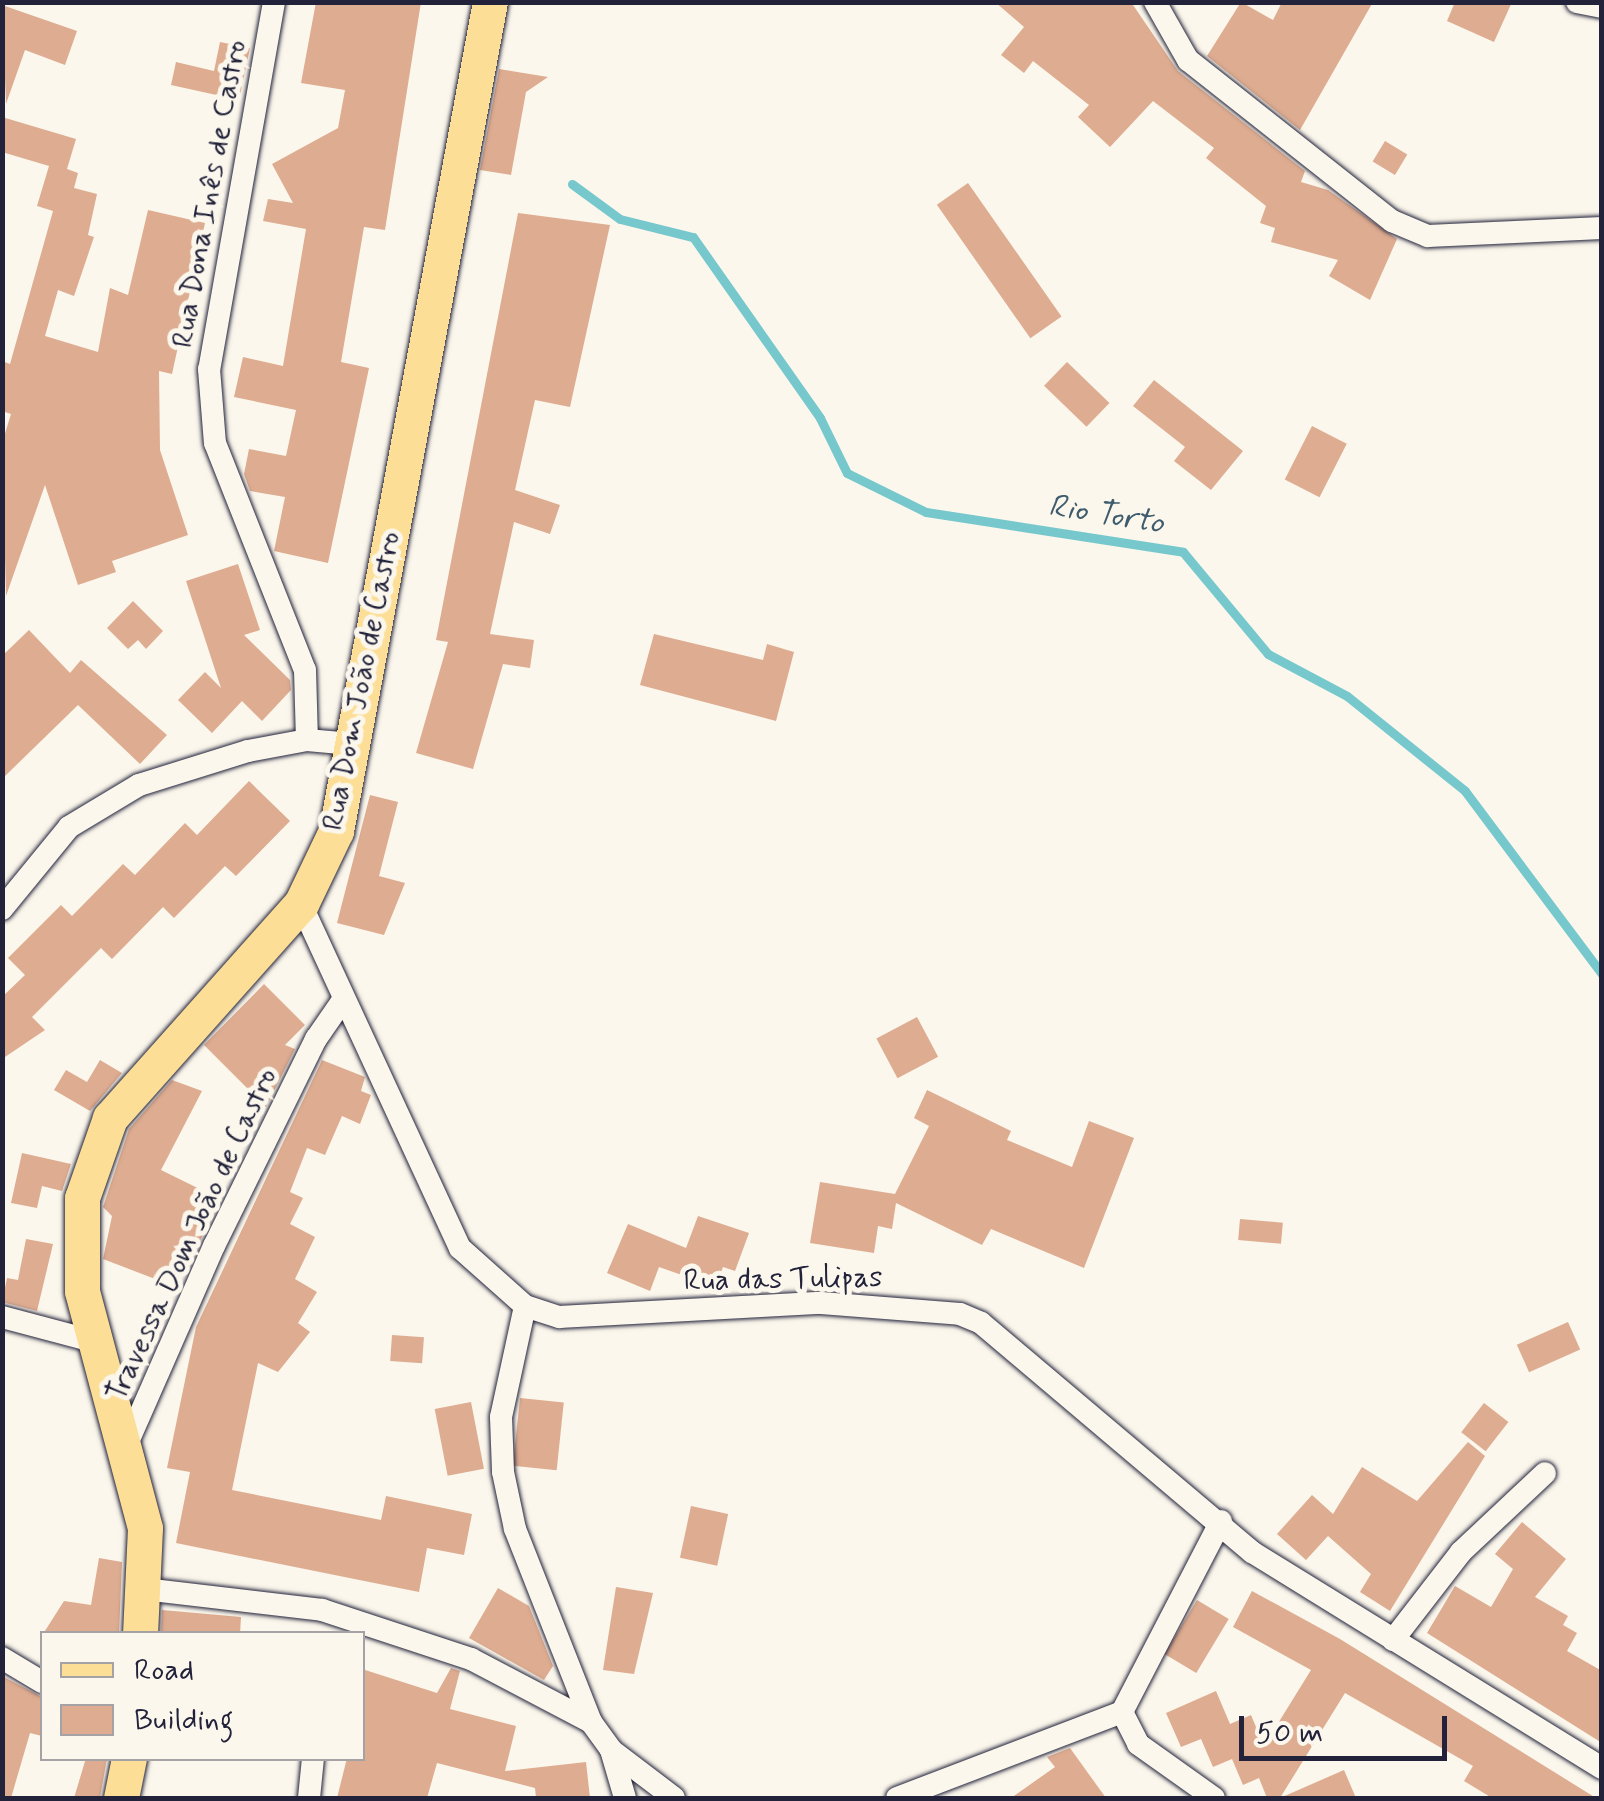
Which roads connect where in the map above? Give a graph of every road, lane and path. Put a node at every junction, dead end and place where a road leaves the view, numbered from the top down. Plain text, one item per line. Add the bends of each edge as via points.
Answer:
1 (274, 2) edge
2 (490, 2) edge
3 (1156, 2) edge
4 (1577, 2) edge
5 (1602, 7) edge
6 (1602, 228) edge
7 (306, 740) junction
8 (352, 744) junction
9 (301, 904) junction
10 (2, 910) edge
11 (343, 1000) junction
12 (526, 1306) junction
13 (2, 1318) edge
14 (92, 1341) junction
15 (128, 1444) junction
16 (1545, 1473) dead end
17 (1221, 1521) junction
18 (144, 1590) junction
19 (322, 1622) edge
20 (140, 1631) edge
21 (358, 1631) edge
22 (365, 1633) edge
23 (1393, 1640) junction
24 (2, 1658) edge
25 (40, 1681) edge
26 (1122, 1712) junction
27 (591, 1722) junction
28 (611, 1750) junction
29 (128, 1761) edge
30 (314, 1761) edge
31 (1602, 1768) edge
32 (121, 1798) edge
33 (309, 1798) edge
34 (625, 1798) edge
35 (674, 1798) edge
36 (897, 1798) edge
37 (1214, 1798) edge

1 - 7 street, Rua Dona Inês de Castro via 209,369 215,443 304,670
2 - 8 main road, Rua Dom João de Castro
3 - 6 street via 1188,60 1392,221 1428,236
4 - 5 street
7 - 8 street
7 - 10 street via 140,785 69,827
8 - 9 main road, Rua Dom João de Castro via 336,832
9 - 11 street, Rua das Tulipas
9 - 14 main road, Rua Dom João de Castro via 110,1118 89,1164 76,1232
11 - 12 street, Rua das Tulipas via 460,1248
11 - 15 street, Travessa Dom João de Castro via 316,1039 214,1246
12 - 17 street, Rua das Tulipas via 560,1317 821,1304 960,1314 1000,1333
12 - 27 street via 501,1417 503,1472 515,1529
13 - 14 street
14 - 15 main road, Rua Dom João de Castro
15 - 18 main road, Rua Dom João de Castro via 146,1528
16 - 23 street via 1451,1563
17 - 23 street, Rua das Tulipas via 1252,1552
17 - 26 street
18 - 19 street
18 - 20 main road, Rua Dom João de Castro
19 - 21 street
22 - 27 street via 471,1659
23 - 31 street, Rua das Tulipas
24 - 25 street
26 - 36 street
26 - 37 street via 1138,1744
27 - 28 street
28 - 34 street
28 - 35 street
29 - 32 main road
30 - 33 street

